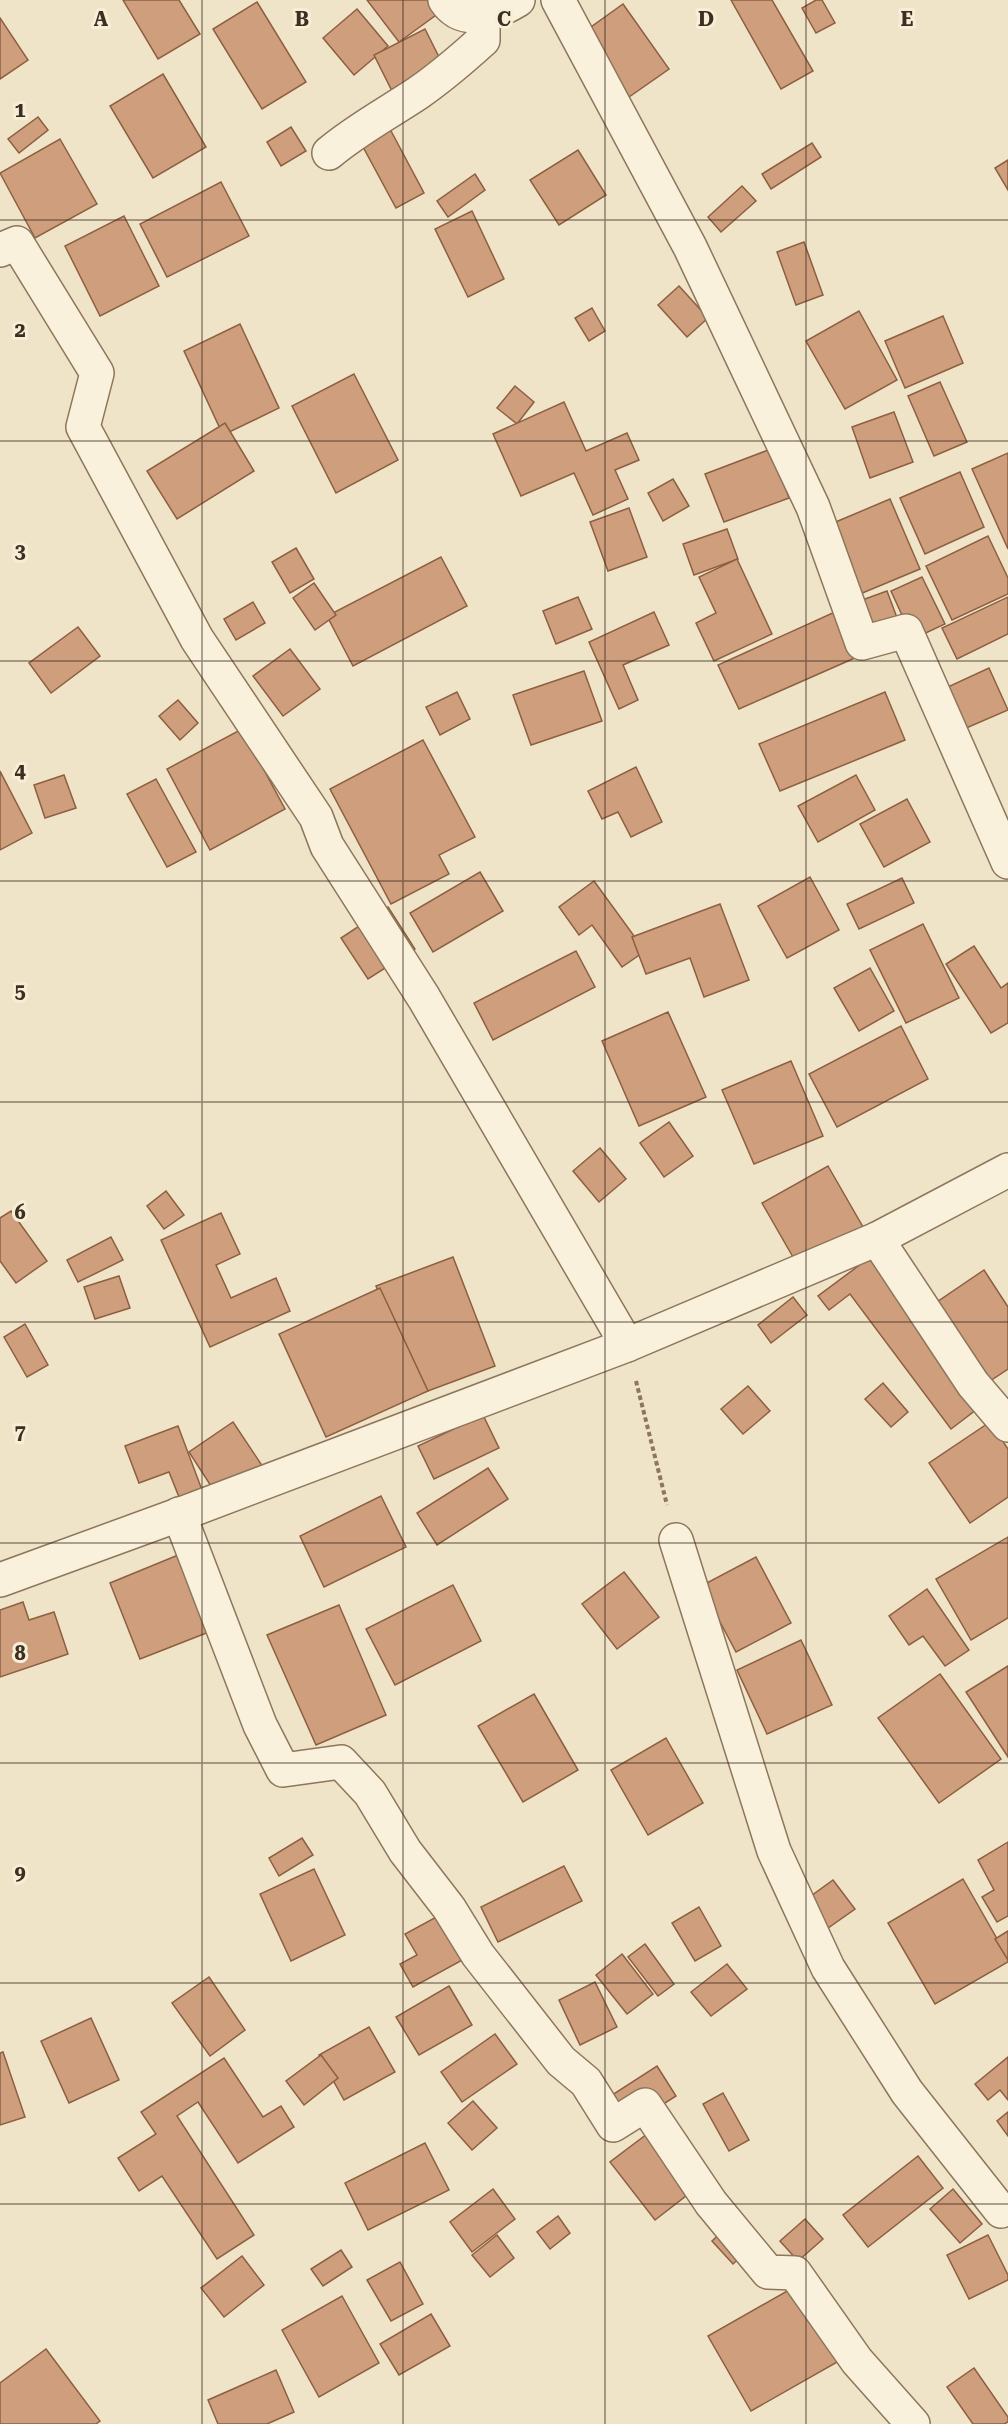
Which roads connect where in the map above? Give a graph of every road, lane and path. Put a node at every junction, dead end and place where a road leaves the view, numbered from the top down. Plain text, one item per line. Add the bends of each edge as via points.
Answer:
1 (445, 0) edge
2 (518, 0) edge
3 (558, 0) edge
4 (483, 15) junction
5 (329, 153) dead end
6 (0, 250) edge
7 (1008, 862) edge
8 (1008, 1170) edge
9 (877, 1239) junction
10 (627, 1345) junction
11 (1008, 1425) edge
12 (179, 1514) junction
13 (676, 1540) joint
14 (0, 1580) edge
15 (1000, 2211) dead end
16 (913, 2424) edge

1 - 4 street via 464,15
2 - 4 street
3 - 7 street via 711,290 813,507 862,644 906,631
4 - 5 street via 483,40 453,67
6 - 10 street via 17,243 97,373 83,427 197,639 316,817 327,846 424,998
8 - 9 street
9 - 10 street
9 - 11 street via 973,1384
10 - 12 street
10 - 13 path
12 - 14 street
12 - 16 street via 260,1725 283,1770 342,1762 370,1794 478,1955 561,2061 586,2082 614,2125 645,2105 711,2203 768,2272 795,2273 857,2361
13 - 15 street via 774,1851 828,1968 907,2092

